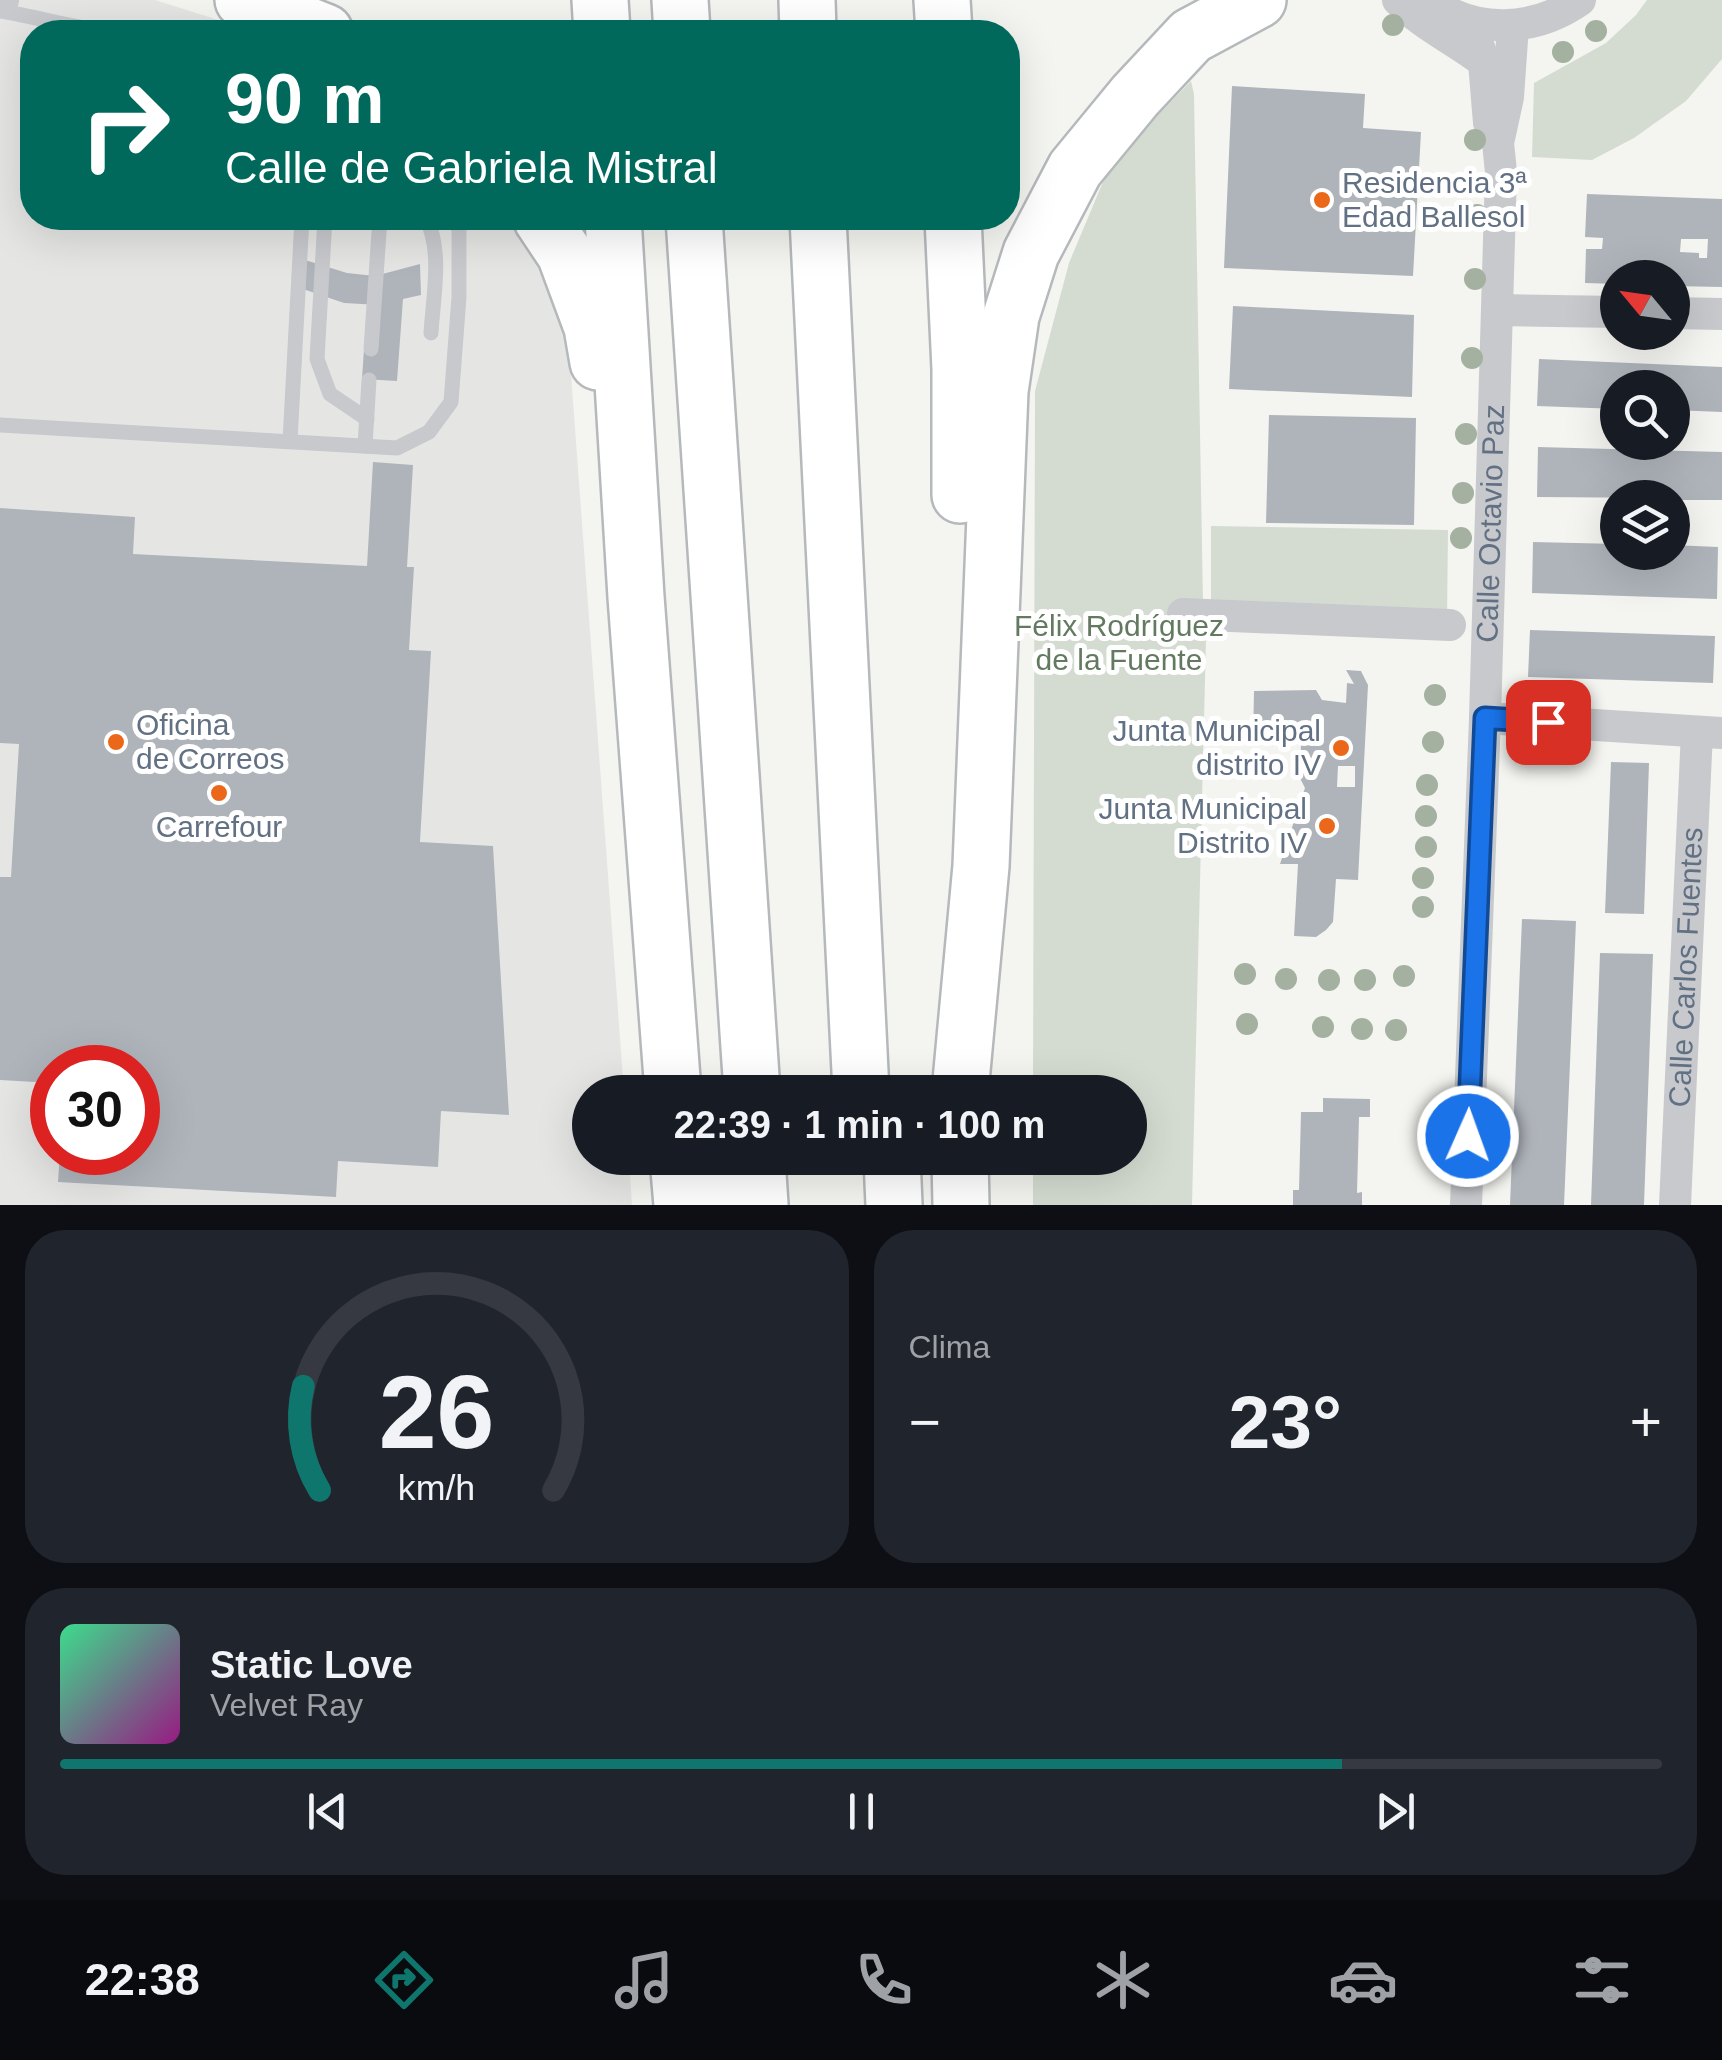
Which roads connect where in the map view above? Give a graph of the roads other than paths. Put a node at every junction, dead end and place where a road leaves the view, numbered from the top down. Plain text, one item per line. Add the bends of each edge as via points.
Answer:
1 (243, 0) edge
2 (1258, 0) edge
3 (1398, 0) edge
4 (1429, 0) edge
5 (1580, 0) edge
6 (1600, 0) edge
7 (0, 11) edge
8 (46, 20) edge
9 (294, 20) edge
10 (1470, 21) junction
11 (1513, 26) junction
12 (1497, 66) junction
13 (301, 230) edge
14 (324, 230) edge
15 (379, 230) edge
16 (432, 230) edge
17 (459, 230) edge
18 (549, 230) edge
19 (614, 230) edge
20 (695, 230) edge
21 (819, 230) edge
22 (953, 230) edge
23 (1497, 310) junction
24 (1600, 312) edge
25 (1690, 313) edge
26 (1722, 314) edge
27 (431, 334) dead end
28 (371, 349) dead end
29 (369, 380) dead end
30 (368, 419) junction
31 (0, 425) edge
32 (290, 441) junction
33 (365, 446) junction
34 (713, 516) junction
35 (636, 597) junction
36 (1183, 614) dead end
37 (1450, 625) dead end
38 (1485, 718) junction
39 (1710, 732) edge
40 (852, 889) junction
41 (673, 1075) edge
42 (718, 1075) edge
43 (751, 1075) edge
44 (860, 1075) edge
45 (887, 1075) edge
46 (960, 1075) edge
47 (962, 1075) edge
48 (679, 1175) edge
49 (719, 1175) edge
50 (757, 1175) edge
51 (864, 1175) edge
52 (893, 1175) edge
53 (960, 1175) edge
54 (682, 1205) edge
55 (719, 1205) edge
56 (760, 1205) edge
57 (865, 1205) edge
58 (894, 1205) edge
59 (961, 1205) edge
60 (1466, 1205) edge
61 (1675, 1205) edge

1 - 9 highway
2 - 47 highway via 1191,36 1075,169 1031,253 1010,316 1000,390 981,866
3 - 12 street
4 - 10 street
5 - 11 street
6 - 12 street
7 - 8 lane
10 - 11 street
10 - 12 street, Calle Octavio Paz
11 - 12 street, Calle Octavio Paz
12 - 23 street, Calle Octavio Paz via 1508,97 1498,142
13 - 32 lane
14 - 30 lane via 316,359 330,394
15 - 28 lane
16 - 27 lane
17 - 33 lane via 451,402 429,432 396,448
18 - 35 highway via 592,327
19 - 35 highway
20 - 34 highway
21 - 40 highway
22 - 46 highway via 960,368
23 - 24 street
23 - 38 street, Calle Octavio Paz
25 - 26 street
29 - 30 lane
30 - 33 lane
31 - 32 lane
32 - 33 lane
34 - 42 highway
34 - 43 highway
35 - 41 highway
36 - 37 street
38 - 39 street
38 - 60 street, Calle Octavio Paz
39 - 61 street, Calle Carlos Fuentes
40 - 44 highway
40 - 45 highway
48 - 54 highway
49 - 55 highway
50 - 56 highway
51 - 57 highway
52 - 58 highway
53 - 59 highway

